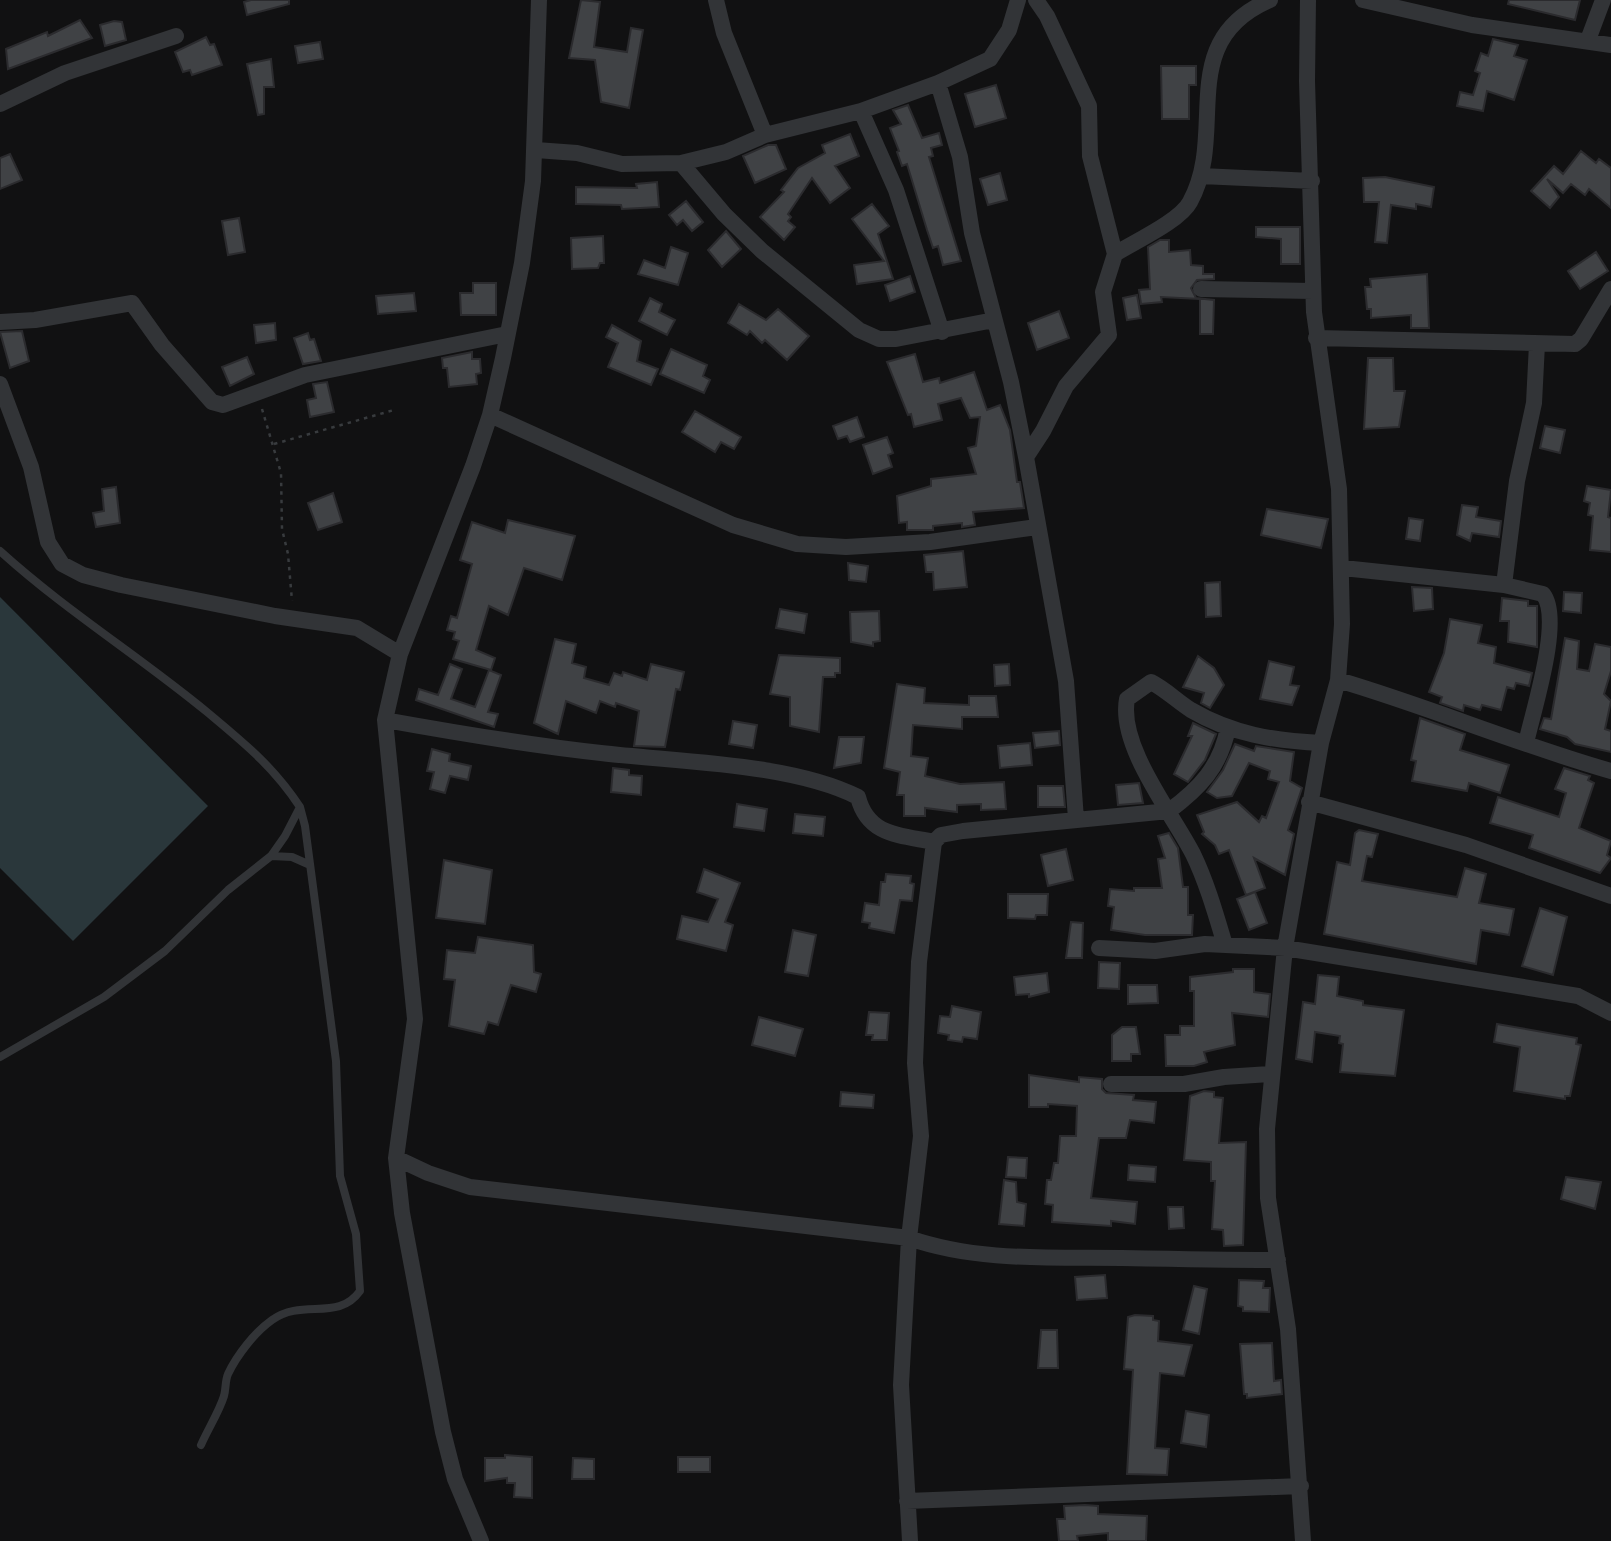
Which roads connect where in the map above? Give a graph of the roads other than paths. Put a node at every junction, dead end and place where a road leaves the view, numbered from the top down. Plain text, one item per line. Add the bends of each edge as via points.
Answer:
1 (539, 0) edge
2 (716, 0) edge
3 (1018, 0) edge
4 (1035, 0) edge
5 (1270, 0) edge
6 (1308, 0) edge
7 (1363, 0) edge
8 (1603, 0) edge
9 (176, 36) dead end
10 (1588, 40) junction
11 (1611, 45) edge
12 (938, 83) junction
13 (0, 104) edge
14 (861, 111) junction
15 (765, 135) junction
16 (536, 150) junction
17 (681, 163) junction
18 (1201, 176) junction
19 (1312, 181) junction
20 (1115, 254) junction
21 (1201, 289) dead end
22 (1611, 289) edge
23 (1313, 291) junction
24 (994, 320) junction
25 (0, 322) edge
26 (942, 332) junction
27 (507, 334) junction
28 (1316, 338) junction
29 (1536, 344) junction
30 (0, 384) edge
31 (490, 415) junction
32 (1026, 457) junction
33 (1037, 527) junction
34 (0, 551) edge
35 (1343, 568) junction
36 (1504, 585) junction
37 (400, 654) junction
38 (1338, 680) junction
39 (385, 720) junction
40 (1228, 728) junction
41 (1321, 743) junction
42 (1526, 743) junction
43 (1611, 771) edge
44 (1309, 802) junction
45 (300, 807) junction
46 (1169, 811) junction
47 (1076, 819) junction
48 (933, 842) junction
49 (271, 856) junction
50 (310, 864) junction
51 (1611, 896) edge
52 (1226, 945) junction
53 (1099, 948) dead end
54 (1285, 948) junction
55 (1611, 1013) edge
56 (0, 1057) edge
57 (1270, 1074) junction
58 (1111, 1084) dead end
59 (396, 1158) junction
60 (909, 1238) junction
61 (1278, 1260) junction
62 (201, 1445) dead end
63 (1301, 1486) junction
64 (907, 1501) junction
65 (481, 1541) edge
66 (911, 1541) edge
67 (1303, 1541) edge

1 - 16 street
2 - 15 street via 724,33
3 - 12 street via 1009,30 990,59
4 - 20 street via 1048,16 1089,106 1090,156
5 - 18 street via 1233,23 1217,43 1209,68
6 - 19 street
7 - 10 street via 1472,25
8 - 10 street
9 - 13 street via 65,73
10 - 11 street
12 - 14 street
12 - 24 street via 960,157 970,223
14 - 15 street
14 - 26 street via 896,190
15 - 17 street via 726,152
16 - 17 street via 577,153 622,164
16 - 27 street via 522,263
17 - 26 street via 762,251 859,330 888,339
18 - 19 street
18 - 20 street via 1189,205
19 - 23 street
20 - 32 street via 1102,292 1109,335 1066,386
21 - 23 street
22 - 29 street via 1578,342
23 - 28 street
24 - 26 street
24 - 32 street
25 - 27 street via 132,303 212,402 223,405 304,375
27 - 31 street
28 - 29 street
28 - 35 street via 1339,489
29 - 36 street via 1534,403 1517,481
30 - 37 street via 31,467 48,542 62,564 121,585 357,628
31 - 33 street via 733,525 797,544 846,547 930,542
31 - 37 street
32 - 33 street
33 - 47 street via 1066,681
34 - 45 lane via 44,591 151,666 263,758
35 - 36 street
35 - 38 street
36 - 42 street via 1543,594 1549,611 1547,651
37 - 39 street
38 - 41 street
38 - 42 street
39 - 48 street via 511,742 683,761 831,784 858,797 863,815 887,832
39 - 59 street via 415,1019
40 - 41 street via 1273,741
40 - 46 street via 1212,773
40 - 46 street via 1151,682 1127,699 1132,740
41 - 44 street
42 - 43 street
44 - 51 street via 1466,845
44 - 54 street
45 - 49 lane
45 - 50 lane
46 - 47 street
46 - 52 street via 1202,876
47 - 48 street via 963,831 941,835
48 - 60 street via 919,962 915,1063 921,1136
49 - 50 lane via 292,856
49 - 56 lane via 165,951 104,997
50 - 62 lane via 336,1061 340,1176 356,1234 360,1291 342,1308 296,1308 256,1334 227,1376 224,1395
52 - 53 street via 1155,951
52 - 54 street
54 - 55 street via 1578,996
54 - 57 street
57 - 58 street via 1184,1084
57 - 61 street via 1268,1198
59 - 60 street via 470,1187
59 - 65 street via 401,1213 443,1432 455,1479
60 - 61 street via 938,1248 1025,1256
60 - 64 street via 901,1385
61 - 63 street
63 - 64 street
63 - 67 street
64 - 66 street

